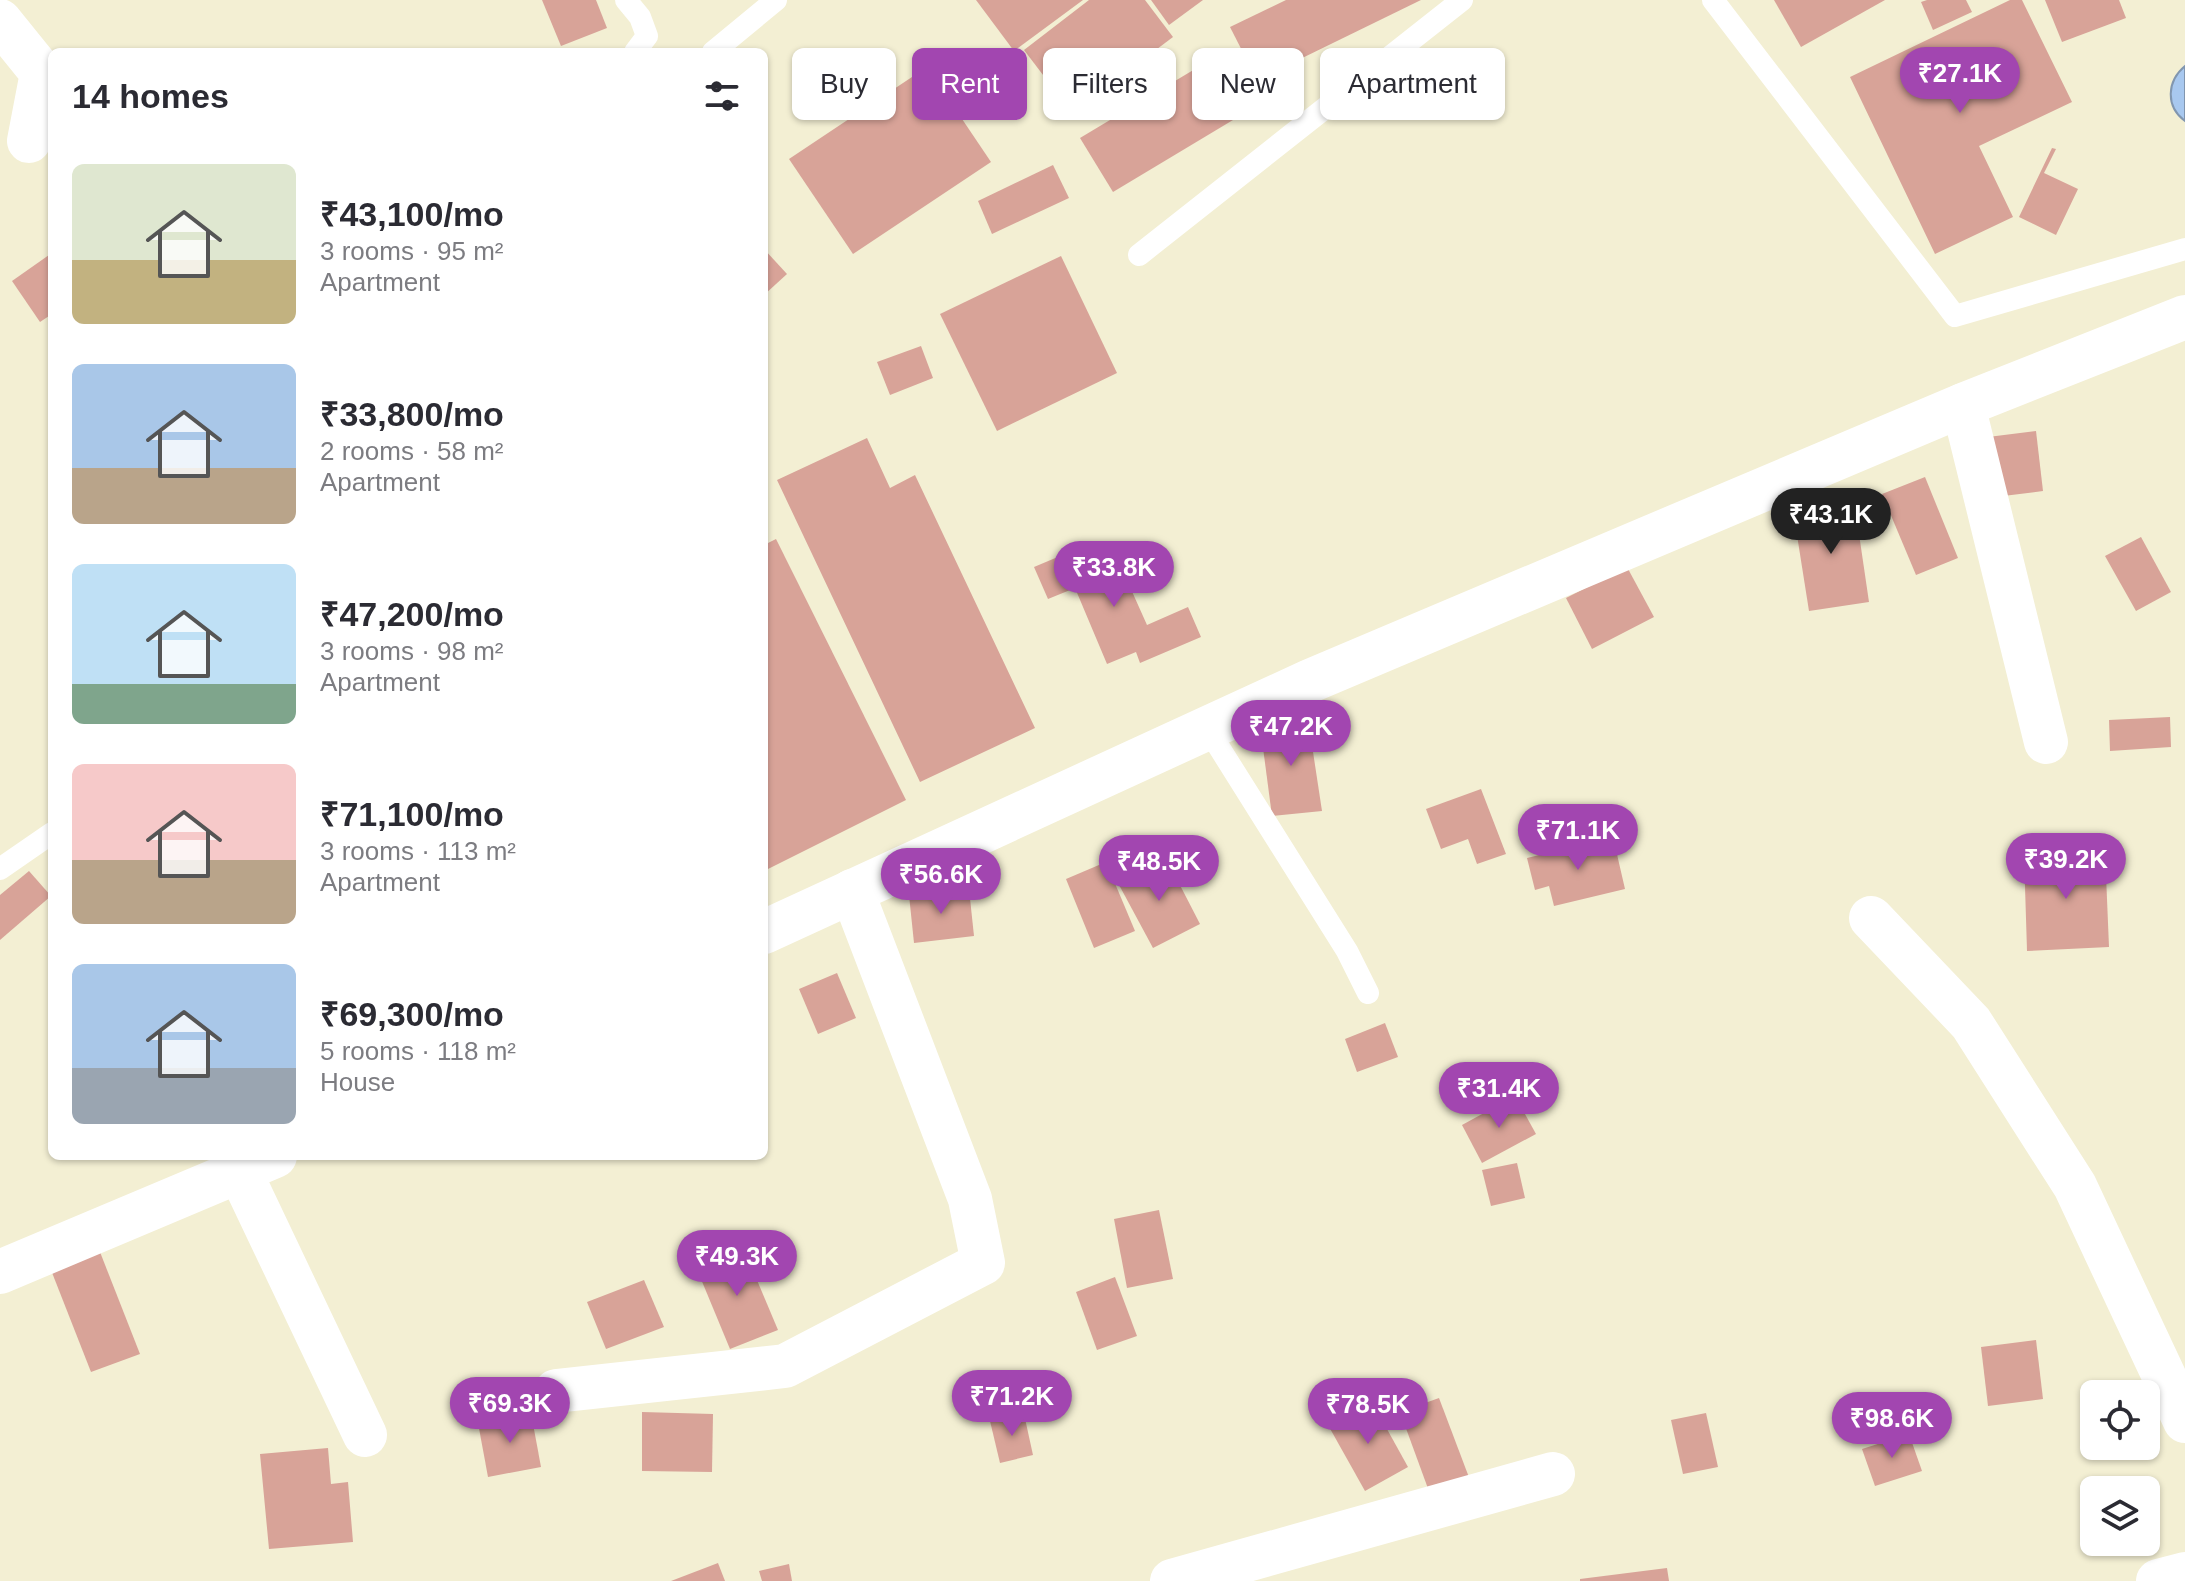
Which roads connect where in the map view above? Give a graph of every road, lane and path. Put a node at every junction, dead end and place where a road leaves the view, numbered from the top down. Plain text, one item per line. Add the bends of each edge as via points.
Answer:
1 (626, 0) edge
2 (776, 0) edge
3 (1462, 0) edge
4 (1713, 0) edge
5 (0, 21) edge
6 (638, 48) edge
7 (718, 48) edge
8 (29, 141) dead end
9 (2185, 249) edge
10 (1139, 255) dead end
11 (2185, 317) edge
12 (1963, 405) junction
13 (1207, 728) junction
14 (2046, 742) dead end
15 (48, 836) edge
16 (0, 869) edge
17 (852, 891) junction
18 (1871, 918) dead end
19 (768, 930) edge
20 (1368, 993) dead end
21 (258, 1164) edge
22 (0, 1272) edge
23 (556, 1391) dead end
24 (2185, 1421) edge
25 (365, 1435) dead end
26 (1553, 1474) dead end
27 (2185, 1574) edge
28 (1172, 1581) edge
29 (2158, 1581) edge

1 - 6 lane via 647,36
2 - 7 lane
3 - 10 lane
4 - 9 lane via 1955,316
5 - 8 street via 42,73
11 - 12 street
12 - 13 street
12 - 14 street
13 - 17 street
13 - 20 lane
15 - 16 lane
17 - 19 street
17 - 23 street via 970,1199 983,1263 785,1366
18 - 24 street via 1971,1023 2075,1186
21 - 22 street
21 - 25 street
26 - 28 street
27 - 29 street

